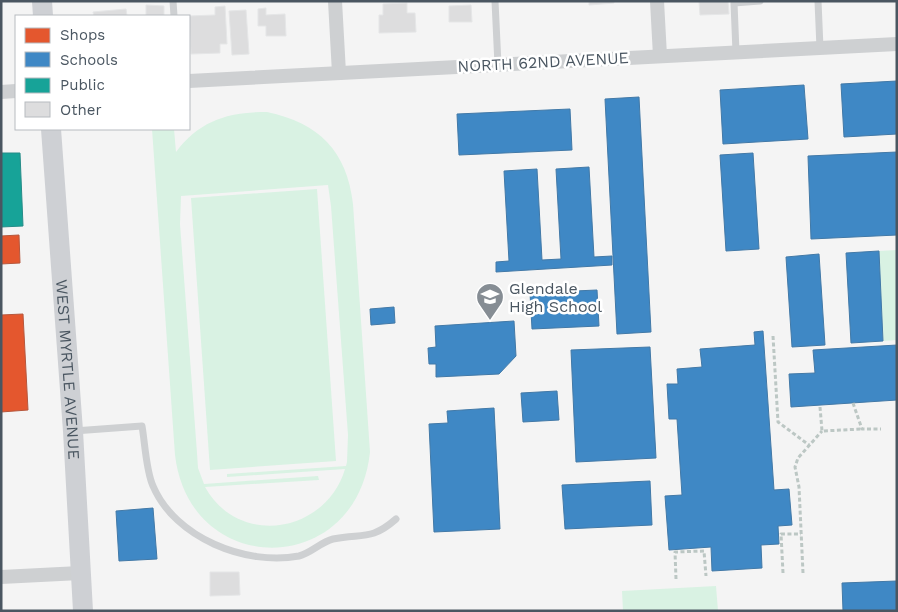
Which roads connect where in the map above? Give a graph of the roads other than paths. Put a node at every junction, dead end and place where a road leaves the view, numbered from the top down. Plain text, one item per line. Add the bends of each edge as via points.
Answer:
1 (42, 1) edge
2 (173, 1) edge
3 (335, 1) edge
4 (495, 1) edge
5 (657, 1) edge
6 (760, 1) edge
7 (818, 1) edge
8 (43, 15) edge
9 (174, 15) edge
10 (897, 44) edge
11 (820, 48) junction
12 (736, 52) junction
13 (660, 56) junction
14 (498, 65) junction
15 (338, 73) junction
16 (190, 81) edge
17 (15, 91) edge
18 (1, 92) edge
19 (52, 130) edge
20 (73, 431) junction
21 (396, 519) dead end
22 (80, 573) junction
23 (1, 577) edge
24 (83, 611) edge

1 - 8 street
2 - 9 lane
3 - 15 street
4 - 14 lane
5 - 13 street
6 - 12 lane via 734,3
7 - 11 lane
10 - 11 street, NORTH 62ND AVENUE
11 - 12 street, NORTH 62ND AVENUE
12 - 13 street, NORTH 62ND AVENUE
13 - 14 street, NORTH 62ND AVENUE
14 - 15 street, NORTH 62ND AVENUE
15 - 16 street, NORTH 62ND AVENUE
17 - 18 street
19 - 20 street, WEST MYRTLE AVENUE
20 - 21 lane via 142,426 152,486 162,501 194,532 230,552 246,556 299,556 331,539 381,532
20 - 22 street, WEST MYRTLE AVENUE
22 - 23 street
22 - 24 street, WEST MYRTLE AVENUE

